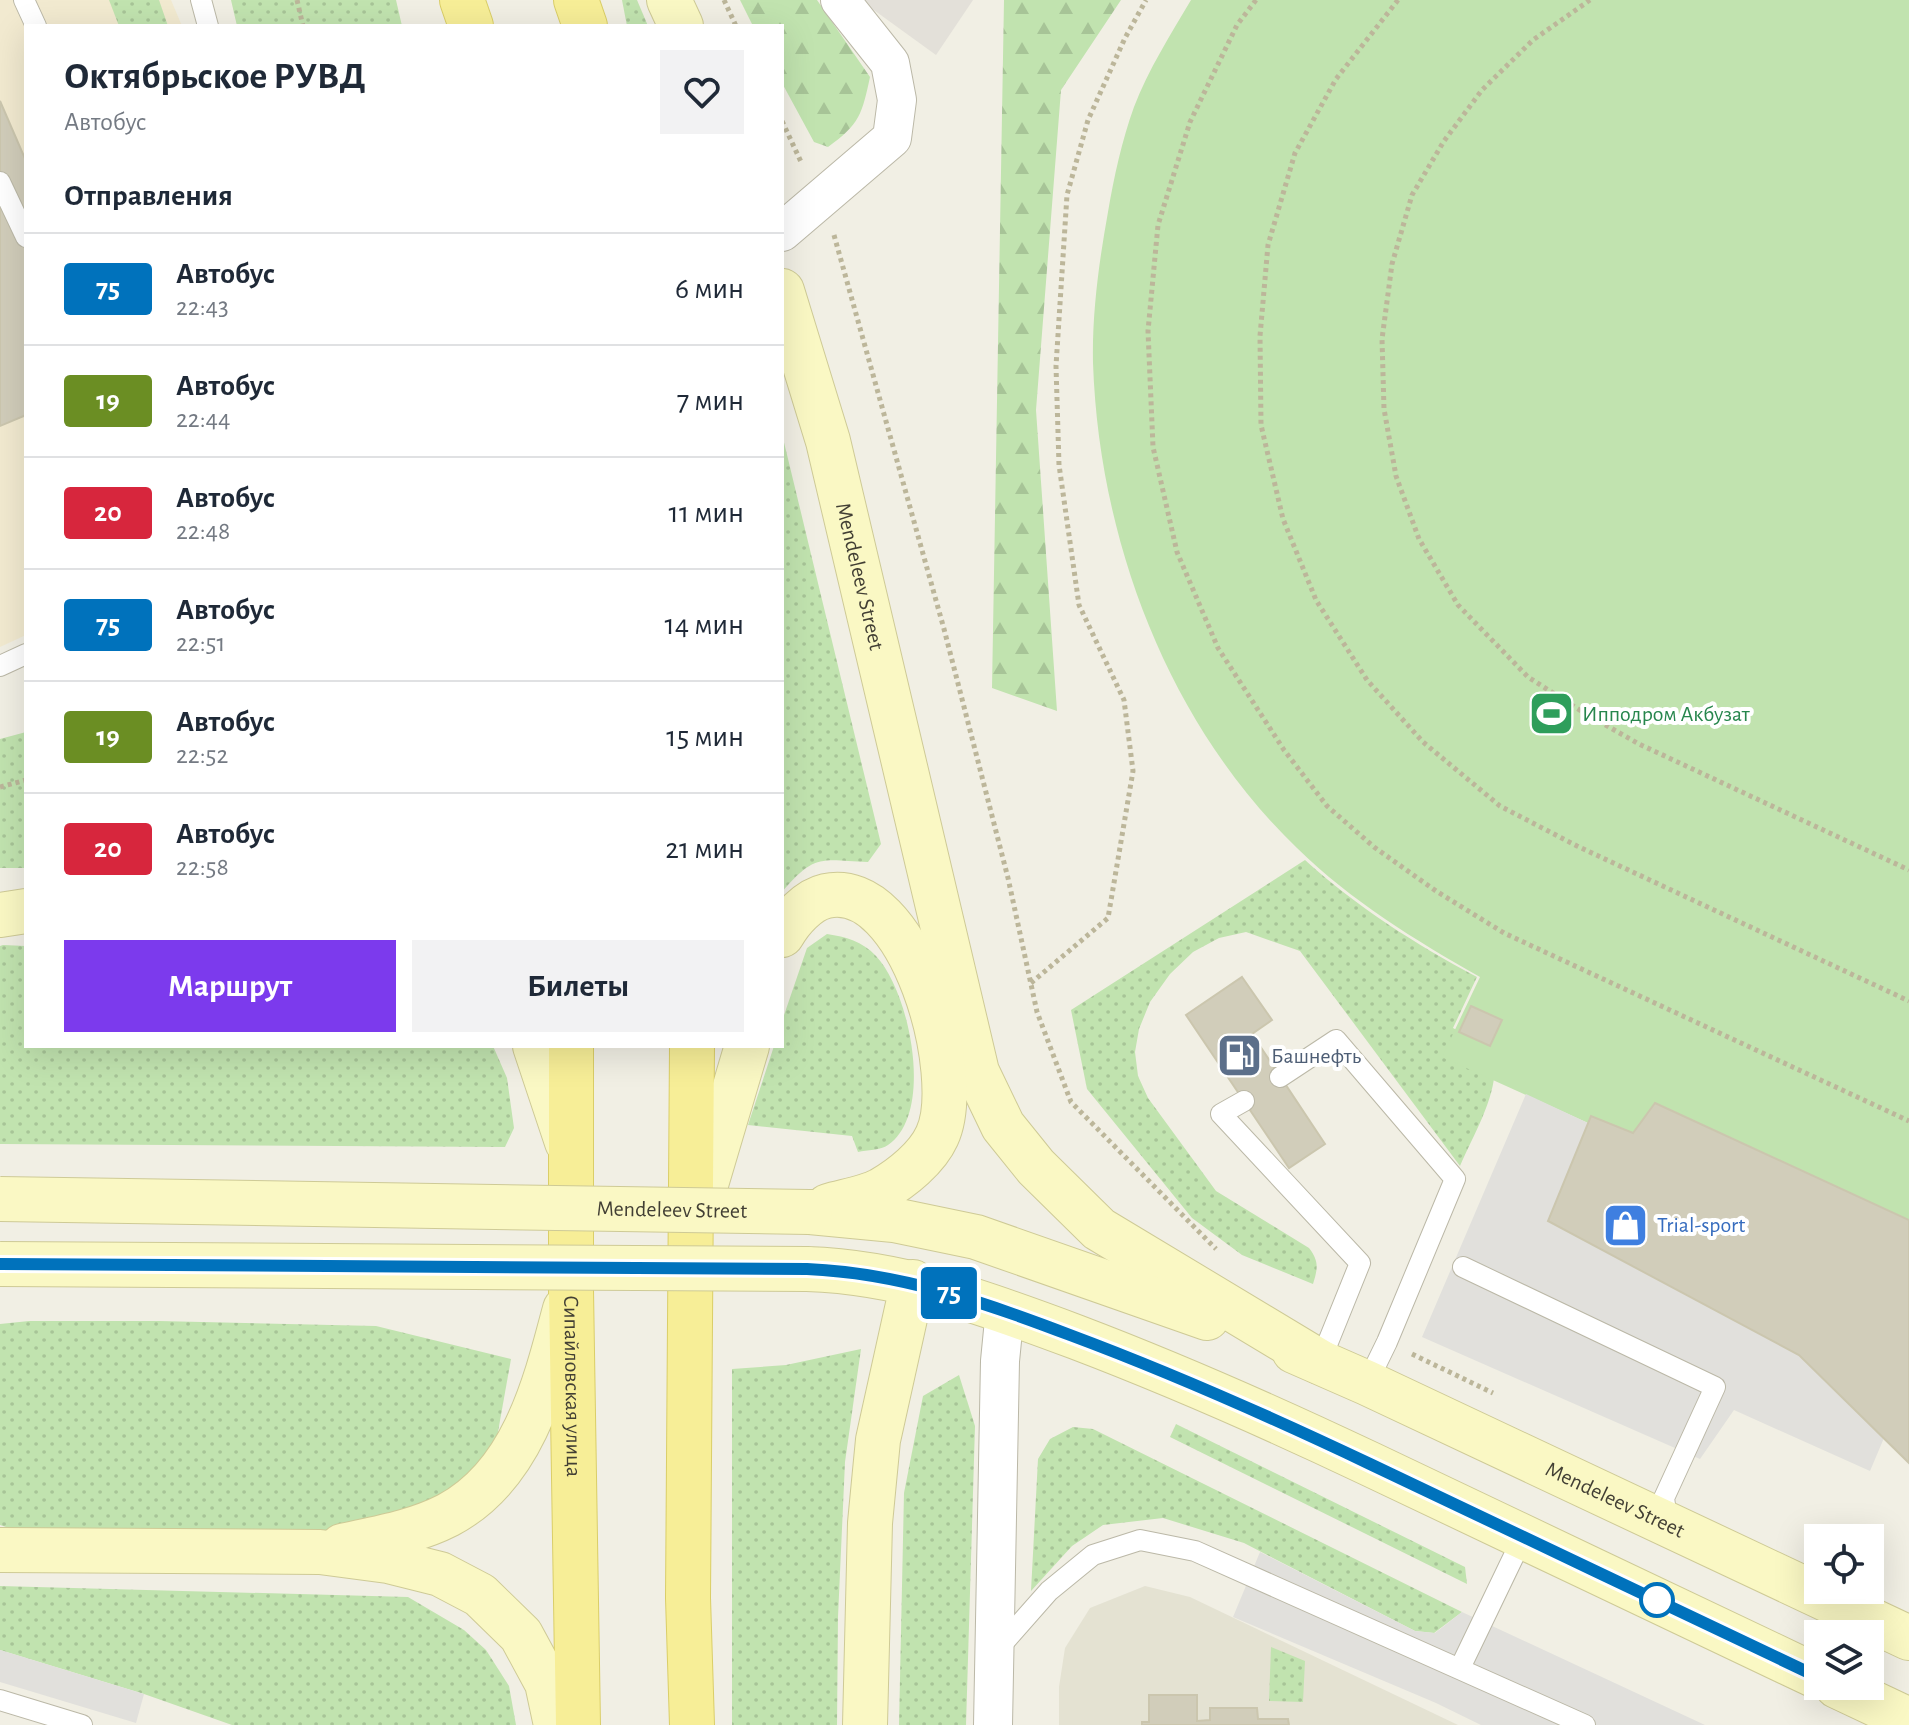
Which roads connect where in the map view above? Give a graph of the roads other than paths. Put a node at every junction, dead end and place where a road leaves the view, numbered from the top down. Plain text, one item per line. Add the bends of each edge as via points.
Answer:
1 (24, 0) edge
2 (201, 0) edge
3 (462, 0) edge
4 (576, 0) edge
5 (669, 0) edge
6 (840, 0) edge
7 (35, 24) edge
8 (207, 24) edge
9 (470, 24) edge
10 (584, 24) edge
11 (680, 24) edge
12 (0, 182) edge
13 (784, 230) edge
14 (24, 233) edge
15 (784, 298) edge
16 (24, 655) edge
17 (0, 666) edge
18 (24, 911) edge
19 (0, 915) edge
20 (784, 933) edge
21 (536, 1048) edge
22 (571, 1048) edge
23 (692, 1048) edge
24 (746, 1048) edge
25 (1280, 1077) dead end
26 (1244, 1101) dead end
27 (571, 1155) junction
28 (0, 1199) edge
29 (810, 1212) junction
30 (692, 1232) junction
31 (0, 1264) edge
32 (1463, 1267) dead end
33 (913, 1282) junction
34 (571, 1290) junction
35 (1005, 1310) junction
36 (1320, 1362) junction
37 (1367, 1383) junction
38 (1668, 1525) junction
39 (1523, 1537) junction
40 (0, 1550) edge
41 (320, 1552) junction
42 (688, 1598) junction
43 (1909, 1638) edge
44 (994, 1653) junction
45 (1460, 1668) junction
46 (1804, 1670) edge
47 (0, 1700) edge
48 (1867, 1700) edge
49 (1909, 1720) edge
50 (82, 1725) edge
51 (556, 1725) edge
52 (578, 1725) edge
53 (692, 1725) edge
54 (715, 1725) edge
55 (865, 1725) edge
56 (993, 1725) edge
57 (1585, 1725) edge

1 - 7 lane
2 - 8 lane
3 - 9 main road
4 - 10 main road
5 - 11 main road
6 - 13 street via 890,63 897,100 892,138
12 - 14 lane
15 - 36 main road, Mendeleev Street via 828,441 977,1072 1003,1126 1099,1229
16 - 17 lane
18 - 19 main road
20 - 29 main road via 813,899 839,893 868,902 897,930 921,978 946,1093 938,1135 918,1163 879,1191
21 - 27 main road
22 - 27 main road, Сипайловская улица
23 - 30 main road
24 - 30 main road
25 - 37 lane via 1336,1040 1455,1179
26 - 36 lane via 1221,1114 1360,1263
27 - 34 main road, Сипайловская улица
28 - 29 main road, Mendeleev Street, bridge
29 - 36 main road, Mendeleev Street via 894,1220 976,1237
30 - 42 main road
31 - 33 main road, bridge via 807,1269
32 - 38 lane via 1715,1387 1664,1498
33 - 35 main road
33 - 55 main road via 878,1440 870,1523
34 - 41 main road via 544,1390 514,1451 477,1496 421,1526
34 - 52 main road, Сипайловская улица
35 - 39 main road via 1173,1375
35 - 44 street
36 - 37 main road, Mendeleev Street
37 - 38 main road, Mendeleev Street
38 - 43 main road, Mendeleev Street
39 - 45 lane
39 - 46 main road
40 - 41 main road
41 - 51 main road via 440,1574 480,1595 521,1635 547,1683
42 - 53 main road
42 - 54 main road
44 - 45 lane via 1049,1591 1093,1555 1140,1540 1195,1551
44 - 56 street
45 - 57 lane
47 - 50 lane
48 - 49 main road

